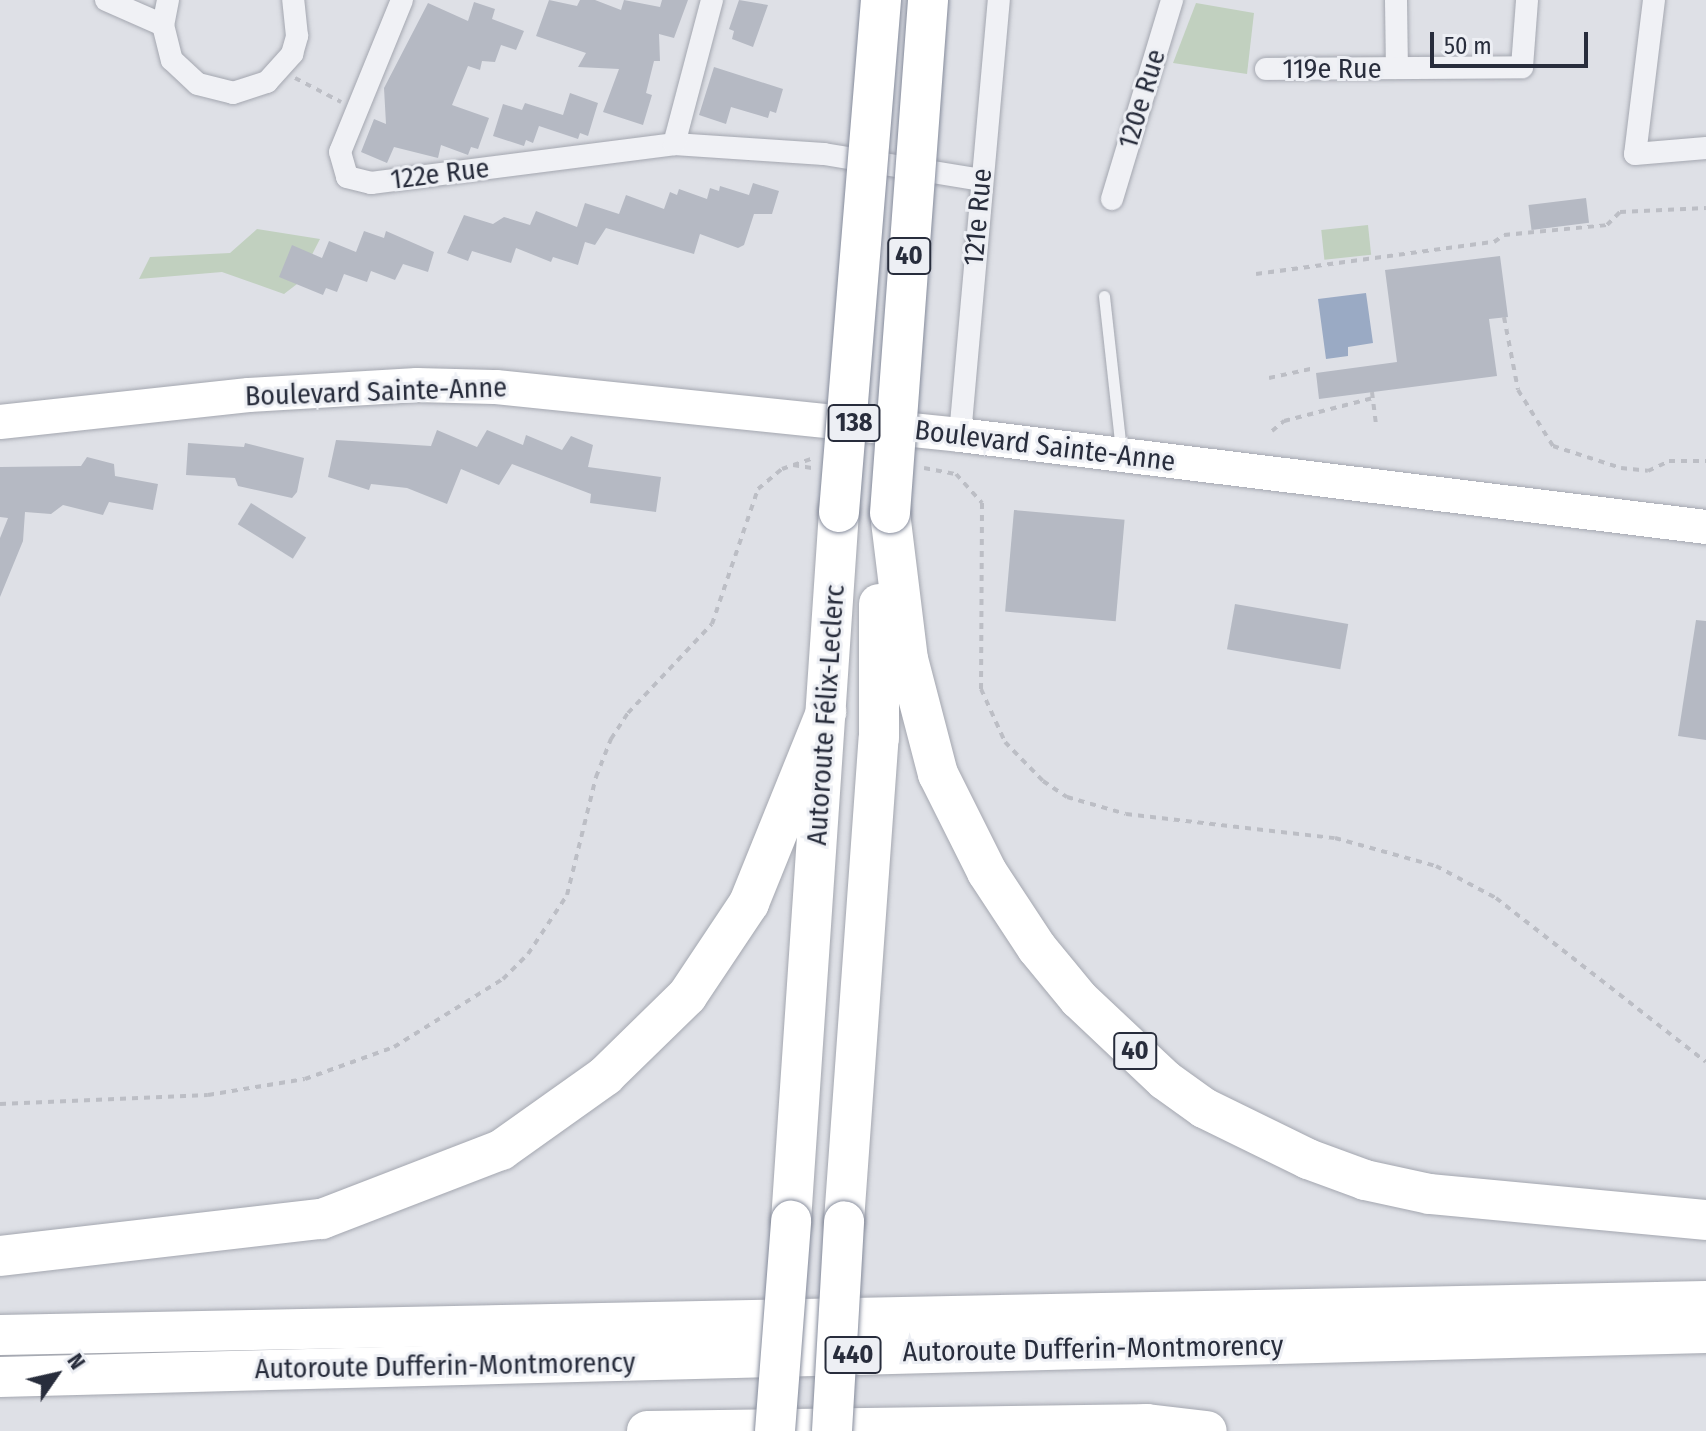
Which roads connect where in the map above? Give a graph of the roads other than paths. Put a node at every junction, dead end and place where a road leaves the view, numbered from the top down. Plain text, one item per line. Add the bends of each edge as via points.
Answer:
1 (106, 0) edge
2 (168, 0) edge
3 (293, 0) edge
4 (402, 0) edge
5 (712, 0) edge
6 (881, 0) edge
7 (928, 0) edge
8 (999, 0) edge
9 (1172, 0) edge
10 (1396, 0) edge
11 (1527, 0) edge
12 (1654, 0) edge
13 (163, 25) junction
14 (1397, 68) junction
15 (1266, 69) dead end
16 (674, 144) junction
17 (1706, 148) edge
18 (981, 180) junction
19 (1112, 199) dead end
20 (1104, 296) dead end
21 (0, 422) edge
22 (960, 435) junction
23 (1122, 456) junction
24 (890, 513) junction
25 (1706, 527) edge
26 (826, 712) junction
27 (1706, 1220) edge
28 (0, 1256) edge
29 (1706, 1301) edge
30 (1706, 1333) edge
31 (0, 1335) edge
32 (0, 1377) edge
33 (647, 1431) edge
34 (775, 1431) edge
35 (832, 1431) edge
36 (1207, 1431) edge

1 - 13 street
2 - 13 street
3 - 13 street via 297,36 281,70 251,90 207,88 172,60
4 - 16 street, 122e Rue via 340,152 347,177 371,183
5 - 16 street
6 - 26 highway, Autoroute Félix-Leclerc / 40, bridge
7 - 24 highway, 40, bridge
8 - 18 street, 121e Rue
9 - 19 street, 120e Rue
10 - 14 street, 119e Rue
11 - 14 street, 119e Rue via 1522,67
12 - 17 street via 1635,154
14 - 15 street, 119e Rue
16 - 18 street, 122e Rue via 824,154
18 - 22 street, 121e Rue
20 - 23 lane
21 - 22 main road, Boulevard Sainte-Anne / 138 via 249,395 417,385 576,392
22 - 23 main road, Boulevard Sainte-Anne / 138
23 - 25 main road, Boulevard Sainte-Anne / 138
24 - 27 highway, 40 via 908,659 938,774 987,872 1037,948 1079,999 1165,1080 1204,1108 1308,1159 1365,1180 1430,1194
24 - 35 highway, bridge via 879,596 879,738
26 - 28 highway via 749,903 687,996 605,1076 501,1150 322,1219
26 - 34 highway, Autoroute Félix-Leclerc / 40, bridge
29 - 31 highway, Autoroute Dufferin-Montmorency / 440
30 - 32 highway, Autoroute Dufferin-Montmorency / 440
33 - 36 highway via 1133,1424

